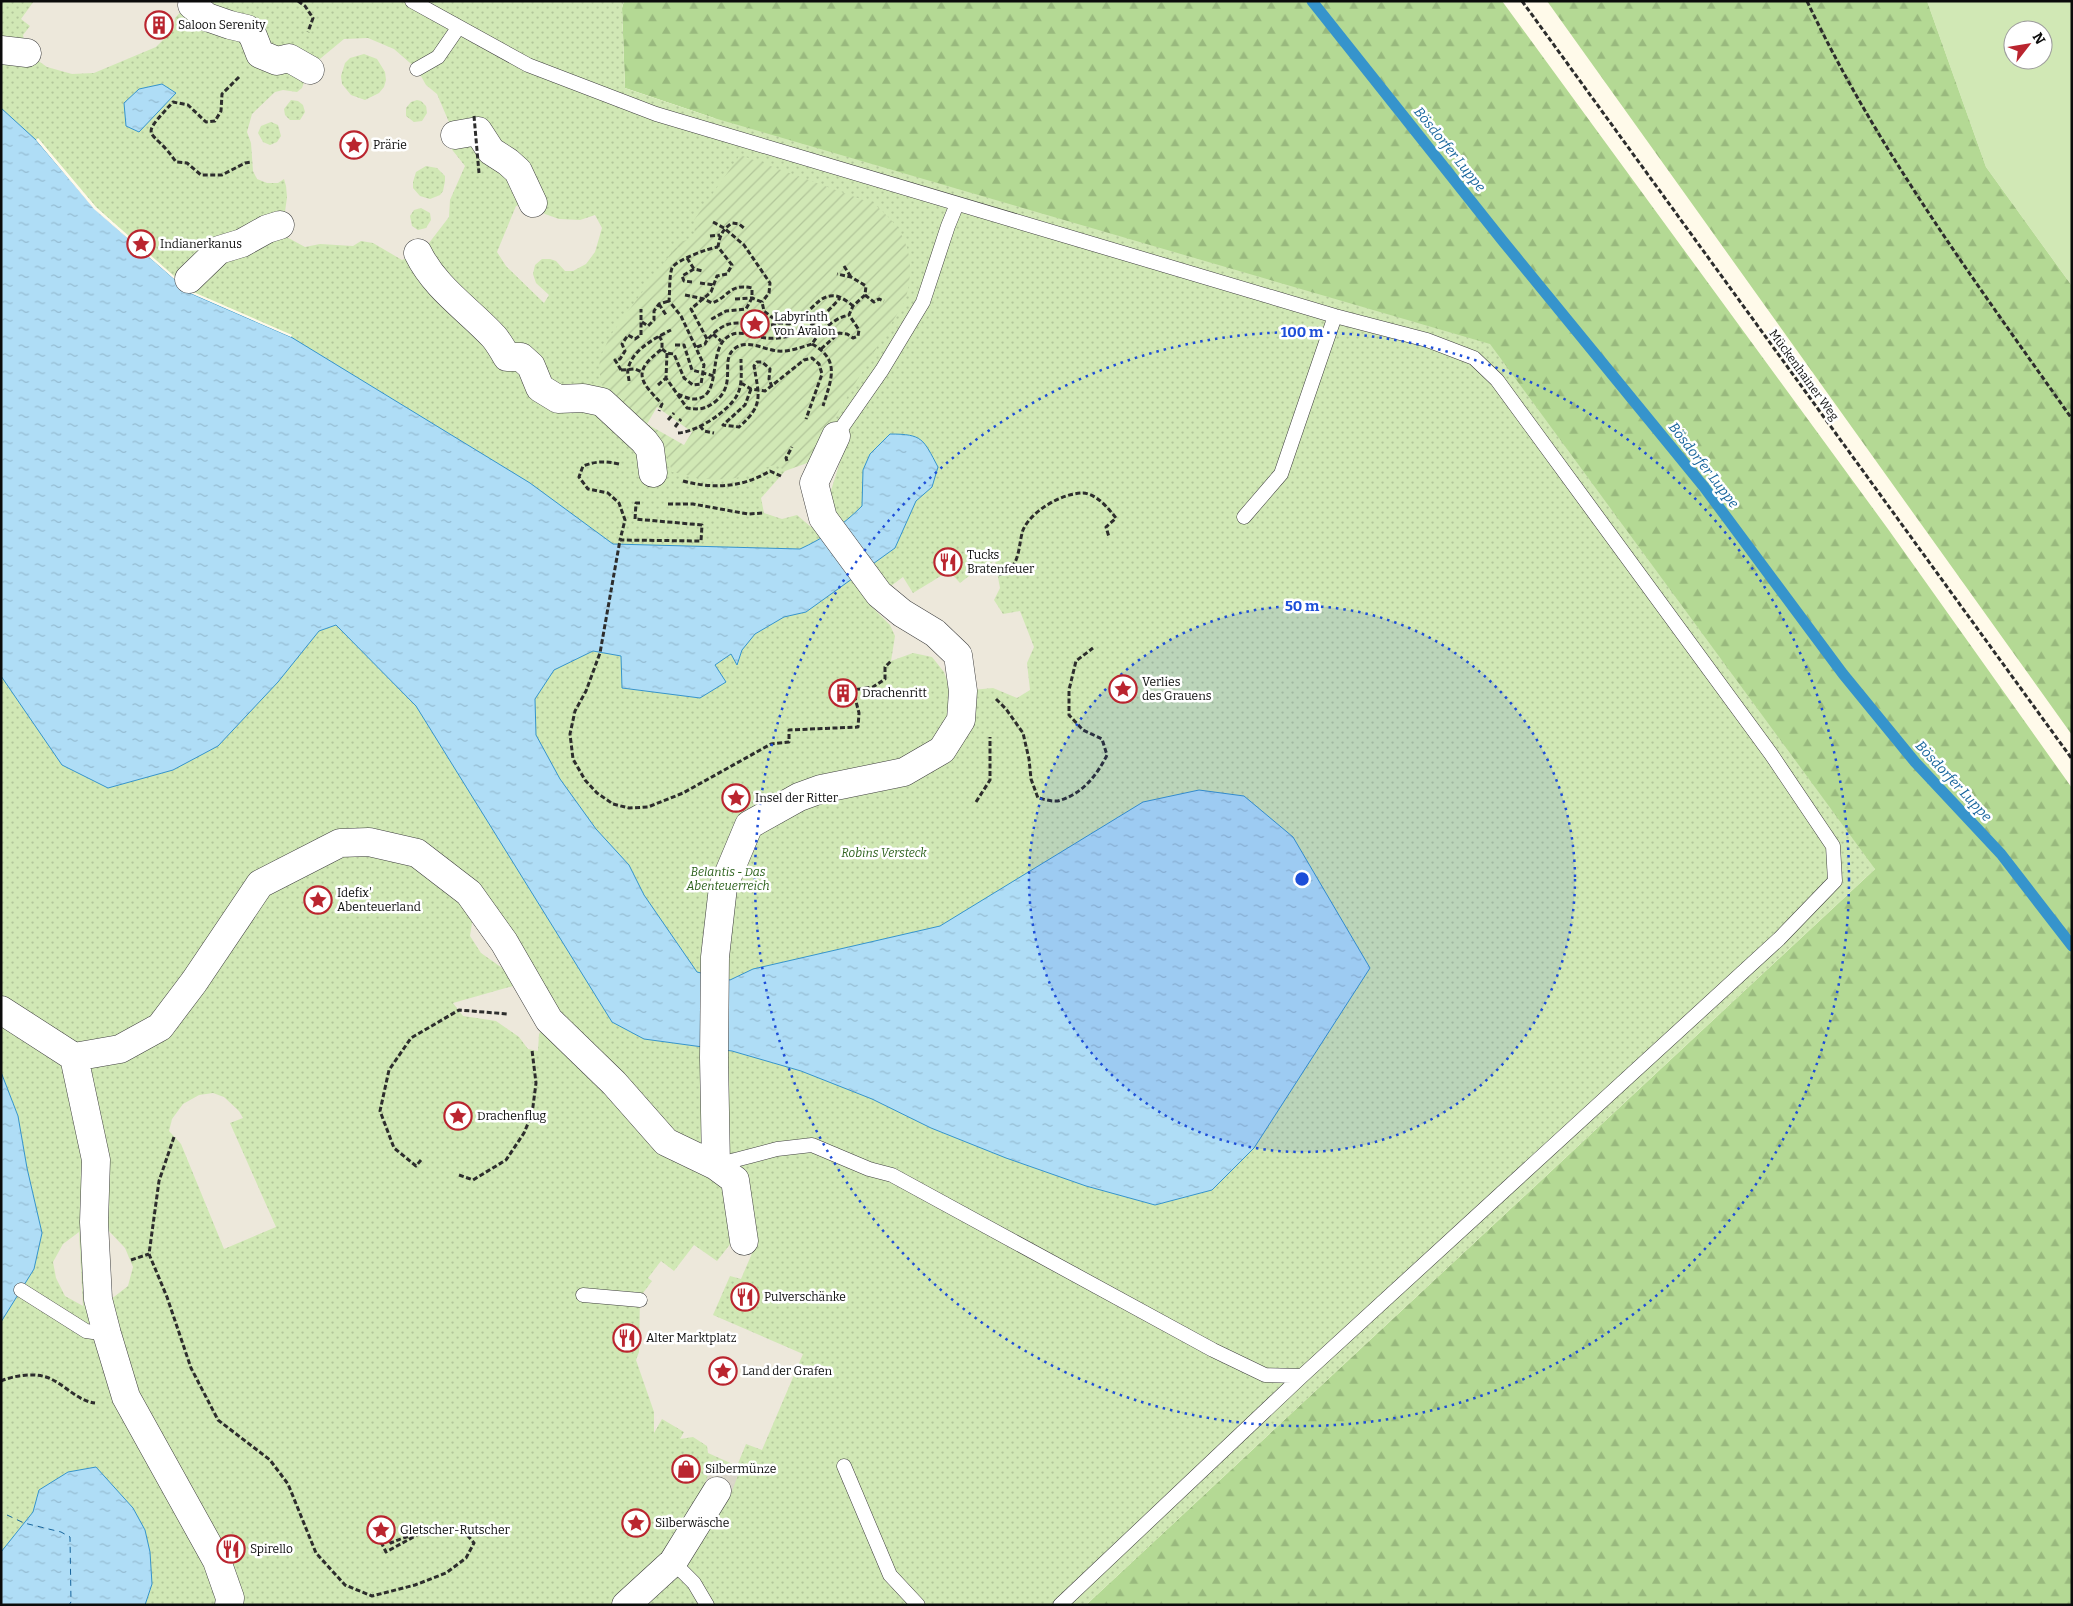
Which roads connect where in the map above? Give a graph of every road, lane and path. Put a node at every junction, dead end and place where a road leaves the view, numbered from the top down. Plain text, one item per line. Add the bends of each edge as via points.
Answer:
1 (412, 1) edge
2 (1522, 1) edge
3 (1807, 1) edge
4 (192, 5) dead end
5 (458, 28) junction
6 (418, 68) dead end
7 (310, 70) dead end
8 (222, 94) dead end
9 (464, 125) joint
10 (252, 162) dead end
11 (479, 173) dead end
12 (532, 203) dead end
13 (957, 204) junction
14 (713, 222) dead end
15 (280, 225) dead end
16 (724, 228) junction
17 (744, 228) dead end
18 (720, 235) junction
19 (710, 236) dead end
20 (718, 247) junction
21 (418, 253) dead end
22 (687, 258) junction
23 (844, 266) dead end
24 (694, 270) junction
25 (703, 271) dead end
26 (836, 274) dead end
27 (851, 277) junction
28 (189, 279) dead end
29 (692, 282) dead end
30 (700, 282) dead end
31 (715, 285) junction
32 (686, 295) dead end
33 (865, 295) junction
34 (752, 298) junction
35 (840, 298) junction
36 (704, 299) junction
37 (735, 299) dead end
38 (669, 301) junction
39 (884, 301) dead end
40 (762, 302) junction
41 (659, 304) junction
42 (853, 306) junction
43 (641, 309) dead end
44 (666, 315) dead end
45 (849, 315) junction
46 (1335, 316) junction
47 (710, 320) dead end
48 (642, 322) junction
49 (779, 322) junction
50 (671, 330) dead end
51 (713, 334) junction
52 (659, 336) junction
53 (708, 339) junction
54 (721, 341) junction
55 (812, 344) junction
56 (675, 345) dead end
57 (697, 347) junction
58 (662, 349) junction
59 (667, 353) junction
60 (741, 359) dead end
61 (628, 369) junction
62 (642, 372) junction
63 (703, 372) junction
64 (714, 376) junction
65 (666, 378) junction
66 (741, 383) junction
67 (629, 384) dead end
68 (658, 385) dead end
69 (772, 387) junction
70 (751, 389) junction
71 (758, 392) junction
72 (678, 394) junction
73 (658, 414) dead end
74 (682, 419) dead end
75 (2072, 419) edge
76 (805, 422) dead end
77 (700, 426) junction
78 (714, 432) dead end
79 (836, 436) joint
80 (795, 442) dead end
81 (788, 463) dead end
82 (653, 473) junction
83 (781, 476) dead end
84 (646, 504) dead end
85 (665, 504) dead end
86 (764, 513) dead end
87 (1244, 517) dead end
88 (1109, 537) dead end
89 (620, 540) junction
90 (999, 575) dead end
91 (1093, 648) dead end
92 (891, 661) dead end
93 (992, 698) dead end
94 (989, 734) dead end
95 (2072, 759) edge
96 (976, 802) dead end
97 (1, 1010) edge
98 (549, 1020) junction
99 (74, 1057) junction
100 (174, 1137) dead end
101 (421, 1160) dead end
102 (716, 1166) junction
103 (458, 1175) dead end
104 (744, 1241) dead end
105 (149, 1254) junction
106 (131, 1260) dead end
107 (21, 1290) dead end
108 (583, 1295) dead end
109 (640, 1300) dead end
110 (107, 1334) junction
111 (1302, 1376) junction
112 (1, 1381) edge
113 (126, 1397) junction
114 (844, 1466) dead end
115 (717, 1491) tunnel mouth
116 (417, 1535) junction
117 (389, 1539) dead end
118 (382, 1542) dead end
119 (674, 1562) junction
120 (229, 1605) edge
121 (626, 1605) edge
122 (707, 1605) edge
123 (918, 1605) edge
124 (1060, 1605) edge

1 - 5 lane
2 - 95 path, Mückenhainer Weg
3 - 75 path via 1833,58 1920,203
4 - 7 street via 207,17 247,29 260,54 278,61 289,58
5 - 6 lane via 438,57
5 - 13 lane via 528,66 656,114
8 - 10 path via 221,111 215,121 206,122 188,105 173,102 151,126 150,132 176,162 187,163 201,175 222,175
9 - 11 path, bridge
9 - 12 street via 478,131 490,151 518,171
13 - 46 lane
13 - 79 lane via 923,302 882,370
14 - 16 path
15 - 28 street via 219,250
16 - 17 path via 732,223
16 - 18 path
16 - 40 path via 744,245 770,283 769,293
18 - 19 path
18 - 20 path
20 - 22 path
20 - 31 path via 732,265 727,274 718,276
21 - 82 street via 425,267 456,303 495,338 507,357 521,357 531,366 540,388 558,399 583,398 602,402 637,434 650,449
22 - 24 path
22 - 38 path via 672,268
23 - 27 path
24 - 25 path
24 - 29 path via 682,276 684,281
26 - 27 path
27 - 33 path via 866,286
30 - 31 path
31 - 36 path
32 - 36 path
33 - 39 path via 874,302
33 - 42 path
34 - 36 path via 752,288 745,286 729,290 712,303
34 - 37 path
34 - 40 path
34 - 47 path via 746,309 726,311
35 - 42 path
35 - 49 path via 827,296 789,324
35 - 54 path via 816,323 788,338 742,333 731,334
36 - 53 path via 691,309
38 - 41 path
38 - 57 path
40 - 49 path via 764,311
41 - 44 path
41 - 48 path via 654,311 654,320 648,326
42 - 45 path
43 - 48 path
45 - 55 path via 839,317
45 - 55 path via 859,330 858,336 853,338 840,333 821,349
46 - 87 lane via 1281,474
46 - 111 lane via 1427,340 1474,358 1496,380 1771,754 1834,846 1835,881 1779,939
48 - 61 path via 641,335 635,340 628,335 622,344 625,351 620,359 615,360 621,370
49 - 51 path via 770,325 736,322 723,325
50 - 52 path
51 - 53 path
51 - 54 path
52 - 58 path
52 - 61 path via 646,344
53 - 57 path
54 - 64 path via 716,352
55 - 72 path via 780,351 742,345 733,350 727,362 728,381 724,394 708,407 699,410 688,408
56 - 63 path via 684,345 692,370
57 - 63 path via 704,365
58 - 59 path
58 - 62 path via 648,360
59 - 63 path via 674,354 684,378 694,385 701,384
59 - 65 path
60 - 66 path
61 - 62 path
61 - 67 path
62 - 73 path via 646,387 662,404
63 - 64 path
64 - 72 path via 710,390 704,396 693,400
65 - 68 path
65 - 72 path
66 - 70 path
66 - 77 path via 736,397 714,418
69 - 71 path
69 - 71 path via 770,369 757,362 754,366
69 - 76 path via 804,360 812,358 819,364 822,374
70 - 71 path
70 - 71 path via 745,405 723,425 739,426 753,415 760,397
74 - 77 path via 673,430 679,434
77 - 78 path via 704,431
79 - 102 street via 814,483 823,518 879,594 935,633 958,656 963,692 961,720 942,750 904,772 821,789 799,797 749,825 723,887 715,957
80 - 81 path via 786,458
82 - 83 path via 705,486 728,486 758,479 770,471
82 - 89 path via 606,462 583,466 579,477 588,489 608,493 619,503 625,520
84 - 89 path via 636,503 635,519 702,525 701,541
85 - 86 path via 693,504 748,514
88 - 90 path via 1106,527 1116,518 1102,502 1084,493 1059,499 1040,508 1024,529 1012,567
89 - 92 path via 600,653 575,711 570,734 573,759 585,780 613,804 629,808 648,807 674,797 771,744 789,742 789,730 858,727 859,713 853,690 873,687 885,679 885,667
91 - 93 path via 1076,661 1069,690 1069,715 1083,730 1102,739 1107,755 1099,772 1086,786 1059,801 1038,798 1022,733 998,700
94 - 96 path via 990,780
97 - 99 street
98 - 99 street via 504,942 470,893 417,853 369,842 340,843 260,884 160,1027 120,1049
98 - 101 path via 459,1010 411,1038 389,1070 380,1112 394,1148 416,1166
98 - 102 street via 614,1083 666,1142
98 - 103 path via 532,1051 536,1083 532,1114 524,1133 506,1160 473,1180
99 - 110 street via 96,1160 94,1222 98,1299
100 - 105 path via 158,1181
102 - 104 street via 735,1180
102 - 111 lane via 777,1149 812,1145 892,1175 1213,1350 1265,1375
105 - 106 path
105 - 116 path via 191,1368 218,1420 270,1460 288,1484 316,1553 345,1585 372,1596 415,1586 446,1574 466,1558 474,1543 463,1530 434,1530
107 - 110 lane via 86,1331
108 - 109 lane
110 - 113 street
111 - 124 lane
112 - 113 path via 23,1375 49,1378 90,1403 101,1404
113 - 120 street via 217,1561 230,1598
114 - 123 lane via 890,1575
115 - 119 street
116 - 117 path via 391,1543
116 - 118 path via 386,1552
119 - 121 street
119 - 122 lane via 694,1583

